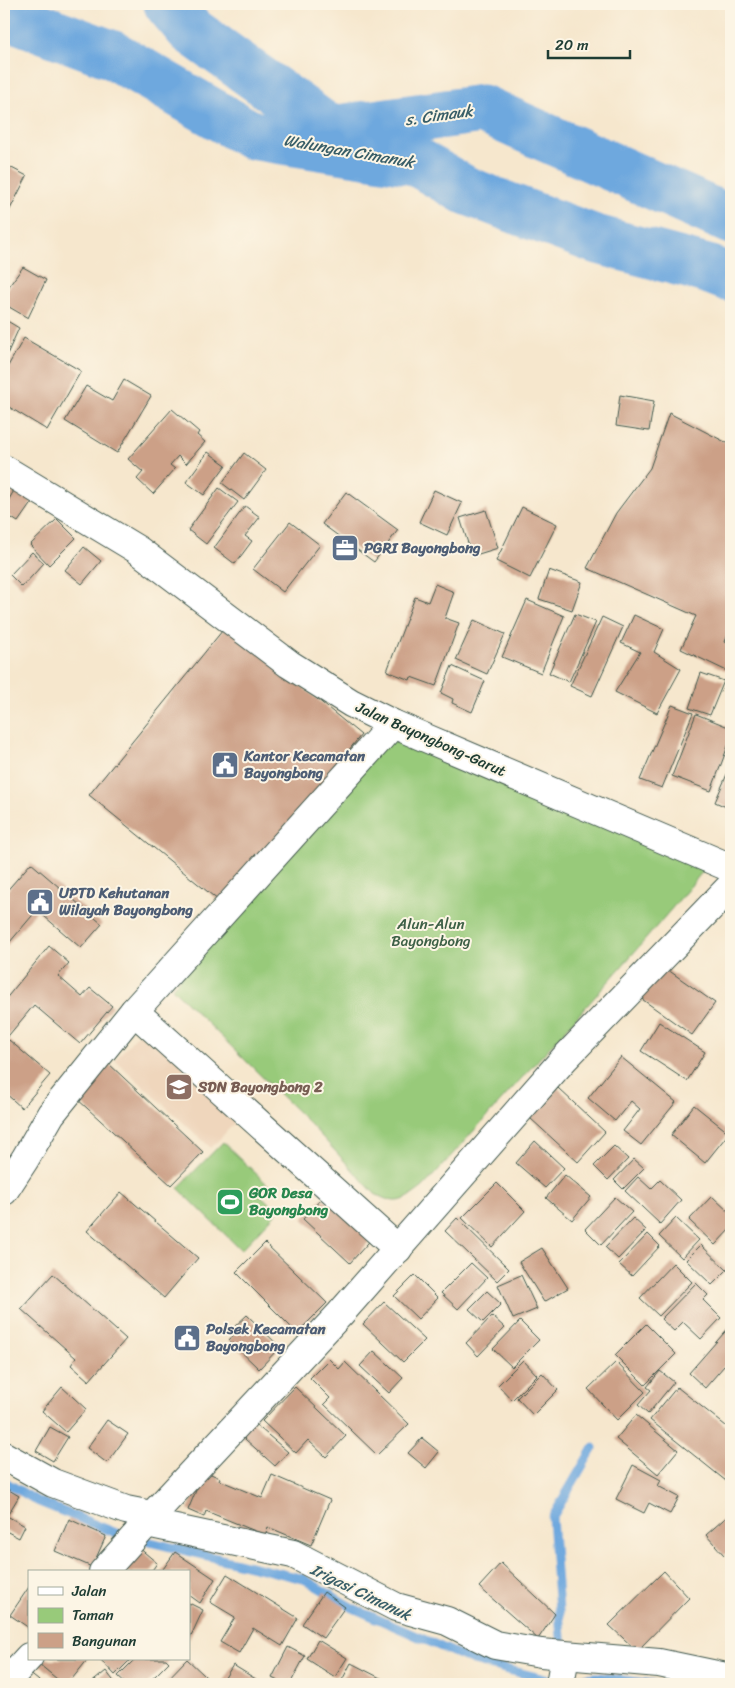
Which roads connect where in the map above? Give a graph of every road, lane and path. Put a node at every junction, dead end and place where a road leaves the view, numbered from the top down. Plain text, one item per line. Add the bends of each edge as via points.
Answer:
1 (4, 469) edge
2 (393, 724) junction
3 (731, 868) edge
4 (731, 886) edge
5 (134, 1012) junction
6 (4, 1191) edge
7 (398, 1249) junction
8 (4, 1456) edge
9 (140, 1530) junction
10 (105, 1570) edge
11 (28, 1658) edge
12 (559, 1662) edge
13 (731, 1678) edge
14 (4, 1684) edge

1 - 2 street, Jalan Bayongbong-Garut via 138,550 289,664 351,703
2 - 3 street, Jalan Bayongbong-Garut
2 - 5 street
4 - 7 street via 564,1059
5 - 6 street via 51,1114
5 - 7 street
7 - 9 street
8 - 9 street via 53,1483 126,1510
9 - 10 street
9 - 12 street via 293,1554 396,1607 447,1621 495,1645
11 - 14 street
12 - 13 street via 659,1663

